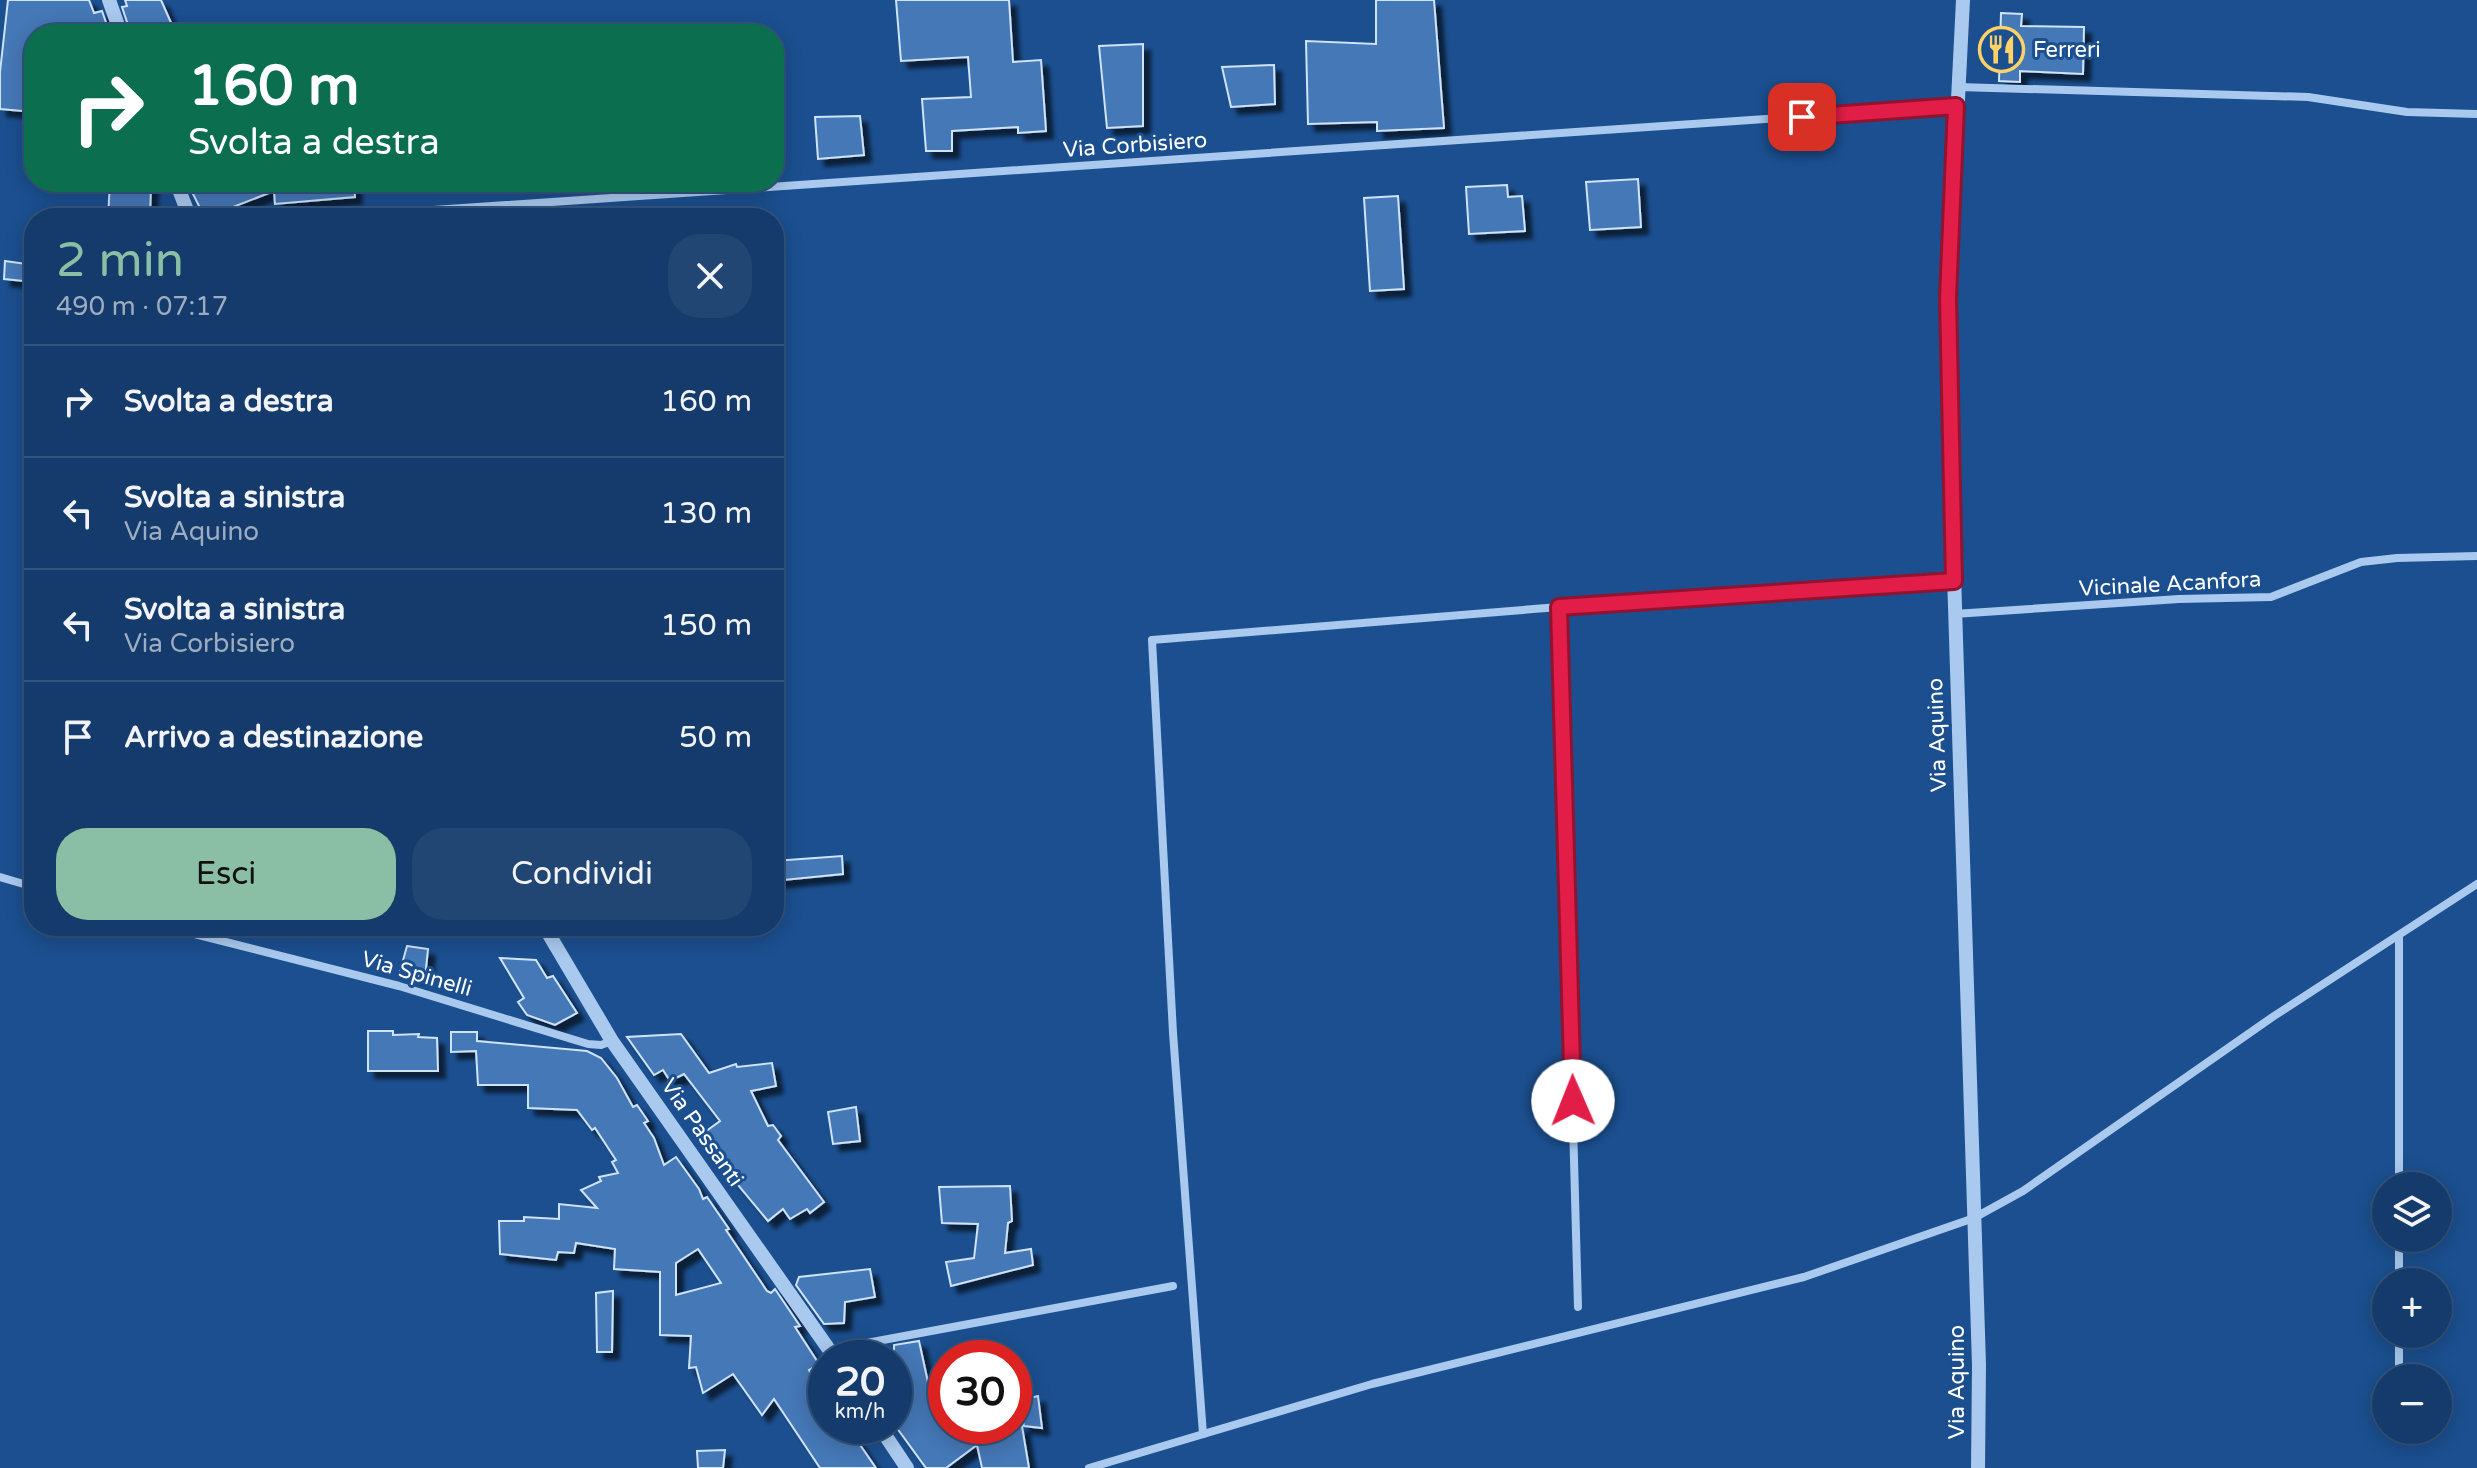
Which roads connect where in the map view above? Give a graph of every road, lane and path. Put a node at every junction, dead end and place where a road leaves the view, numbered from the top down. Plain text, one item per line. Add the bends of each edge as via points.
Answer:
1 (109, 0) edge
2 (1963, 0) edge
3 (117, 24) edge
4 (1957, 87) junction
5 (1956, 106) junction
6 (2477, 114) edge
7 (784, 186) edge
8 (697, 192) edge
9 (462, 208) edge
10 (2477, 556) edge
11 (1954, 581) junction
12 (1559, 607) junction
13 (1954, 614) junction
14 (0, 877) edge
15 (24, 884) edge
16 (2477, 884) edge
17 (202, 936) edge
18 (550, 936) edge
19 (2399, 936) junction
20 (612, 1041) junction
21 (2399, 1172) edge
22 (1974, 1218) junction
23 (1173, 1286) dead end
24 (1578, 1307) dead end
25 (822, 1340) edge
26 (902, 1340) edge
27 (1203, 1434) junction
28 (891, 1444) edge
29 (907, 1468) edge
30 (1089, 1468) edge
31 (1978, 1468) edge

1 - 3 street
2 - 4 street, Via Aquino
4 - 5 street, Via Aquino
4 - 6 street via 2308,97 2407,112
5 - 7 street, Via Corbisiero
5 - 11 street, Via Aquino via 1948,298
8 - 9 street, Via Corbisiero
10 - 13 street, Vicinale Acanfora via 2361,562 2271,597
11 - 12 street
11 - 13 street, Via Aquino
12 - 24 street
12 - 27 street via 1152,640 1173,1033
13 - 22 street, Via Aquino
14 - 15 street
16 - 19 street
17 - 20 street, Via Spinelli via 399,986 588,1044
18 - 20 street, Via Passanti
19 - 21 street
19 - 22 street via 2023,1191
20 - 25 street, Via Passanti
22 - 27 street via 1804,1277 1372,1384
22 - 31 street, Via Aquino
23 - 26 street
27 - 30 street
28 - 29 street

